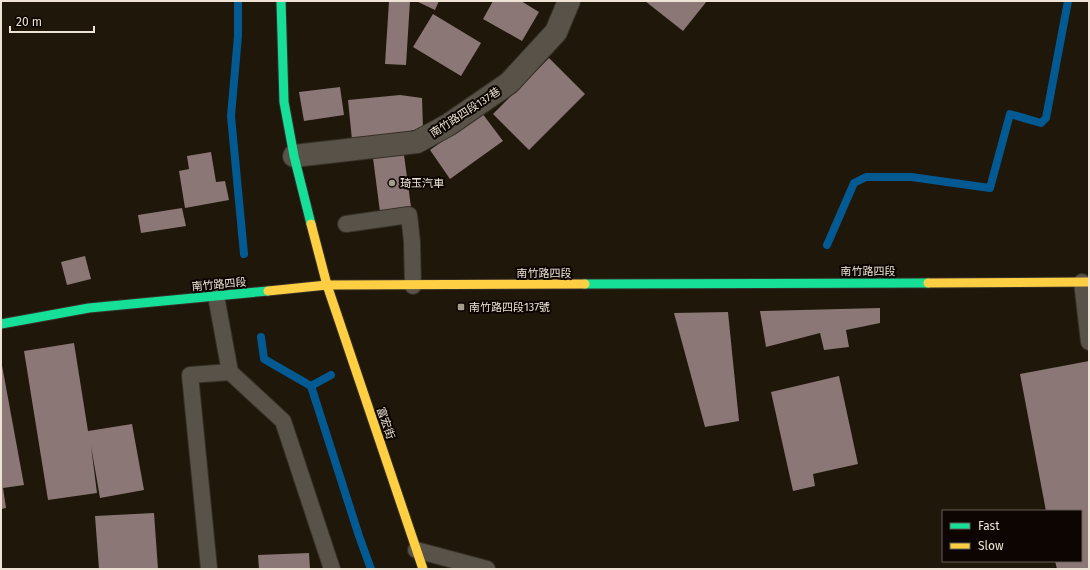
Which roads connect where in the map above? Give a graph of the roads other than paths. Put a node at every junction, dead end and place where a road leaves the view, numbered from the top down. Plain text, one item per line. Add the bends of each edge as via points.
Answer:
1 (281, 1) edge
2 (569, 1) edge
3 (294, 156) junction
4 (346, 224) dead end
5 (1085, 282) edge
6 (327, 286) junction
7 (413, 286) junction
8 (216, 296) junction
9 (1, 324) edge
10 (1089, 342) edge
11 (230, 372) junction
12 (416, 550) junction
13 (209, 569) edge
14 (332, 569) edge
15 (423, 569) edge
16 (487, 569) edge

1 - 3 street via 284,102
2 - 3 street, 南竹路四段137巷 via 556,32 509,84 448,126 418,142
3 - 6 street
4 - 7 lane via 409,215
5 - 7 street, 南竹路四段
5 - 10 lane
6 - 7 street, 南竹路四段
6 - 8 street, 南竹路四段
6 - 12 street, 富宏街
8 - 9 street, 南竹路四段 via 88,308
8 - 11 lane
11 - 13 lane via 190,375
11 - 14 lane via 283,421
12 - 15 street, 富宏街
12 - 16 lane

